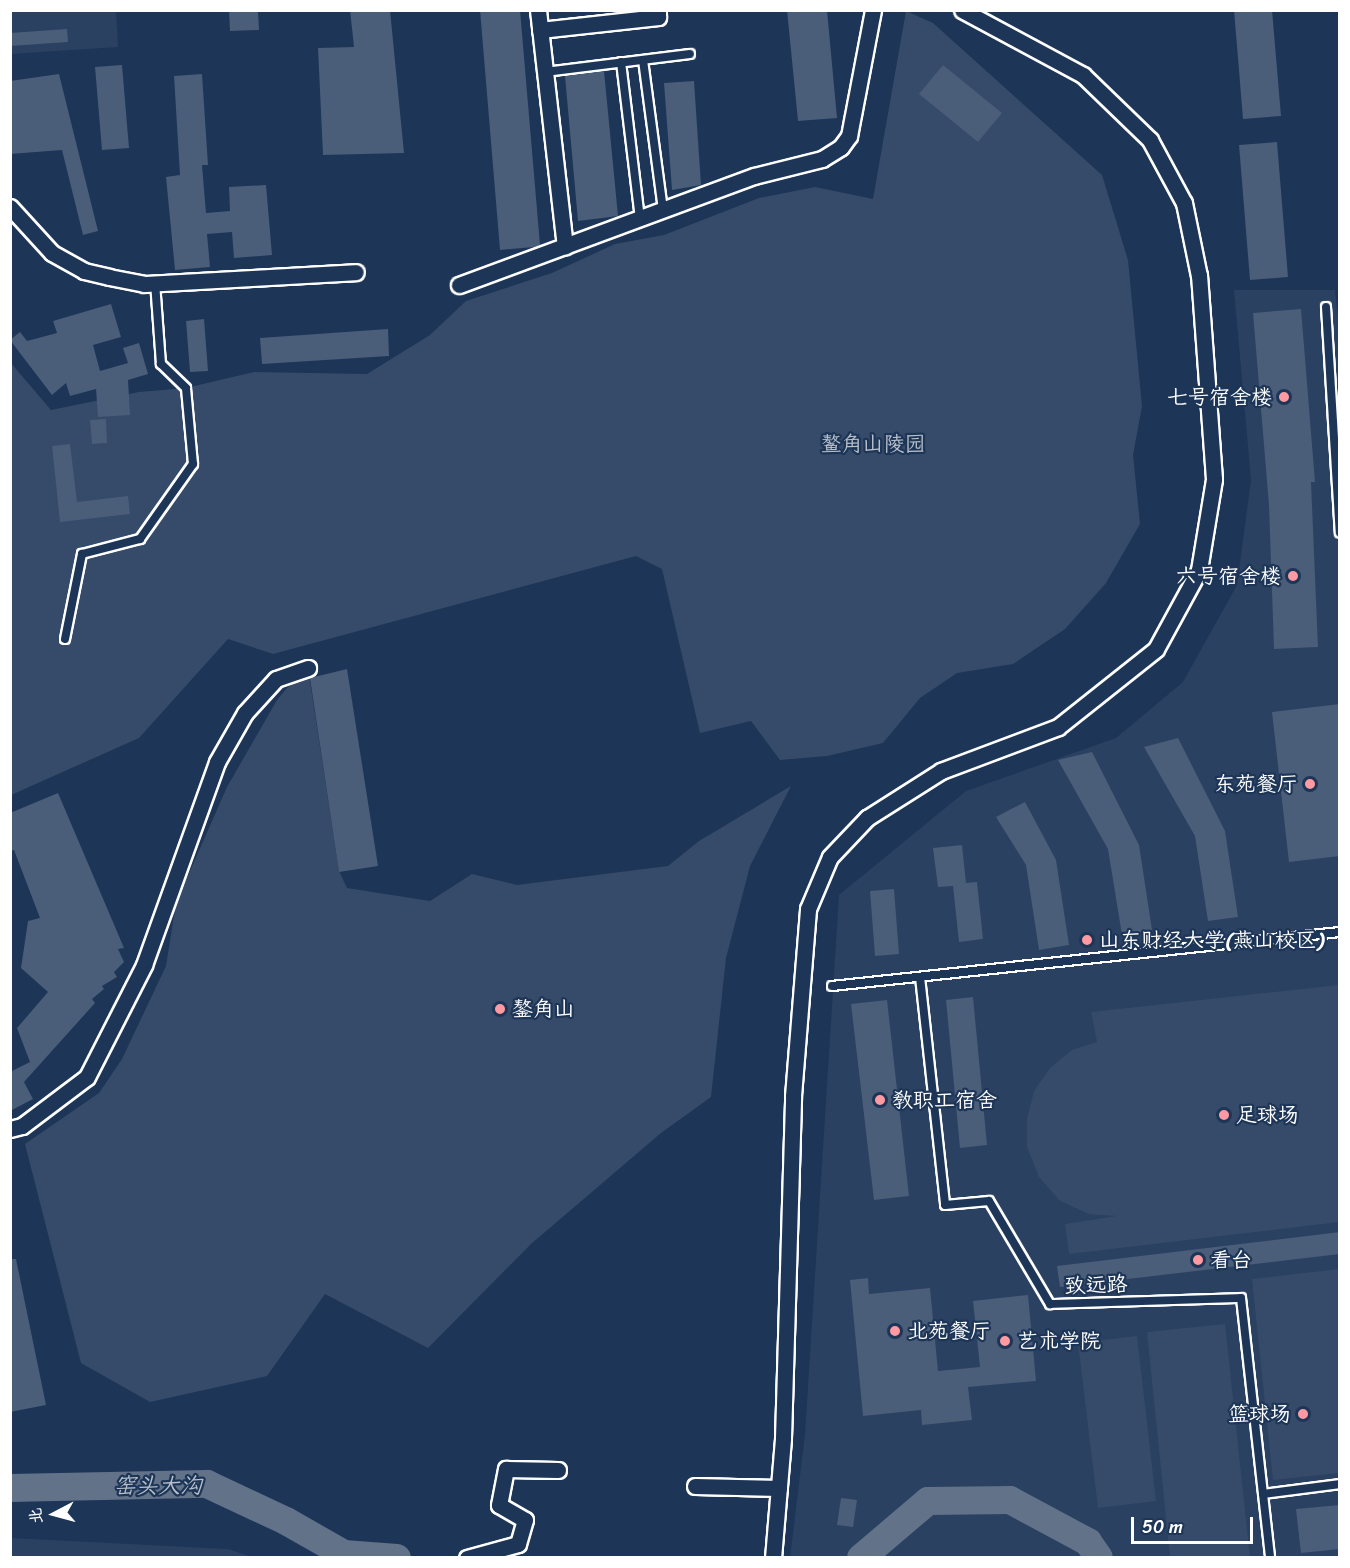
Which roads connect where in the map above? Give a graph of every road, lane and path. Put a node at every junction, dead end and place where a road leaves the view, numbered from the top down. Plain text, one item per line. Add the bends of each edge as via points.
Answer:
1 (538, 10) edge
2 (658, 10) edge
3 (873, 10) edge
4 (962, 10) edge
5 (540, 30) junction
6 (690, 54) dead end
7 (643, 60) junction
8 (621, 62) junction
9 (545, 72) junction
10 (10, 207) edge
11 (663, 210) junction
12 (640, 219) junction
13 (565, 246) junction
14 (356, 272) dead end
15 (155, 283) junction
16 (459, 285) dead end
17 (1326, 307) dead end
18 (1338, 490) edge
19 (1340, 533) edge
20 (65, 639) dead end
21 (308, 668) dead end
22 (1340, 932) edge
23 (920, 977) junction
24 (832, 986) dead end
25 (10, 1129) edge
26 (558, 1470) dead end
27 (1340, 1484) edge
28 (695, 1486) dead end
29 (779, 1488) junction
30 (1263, 1494) junction
31 (773, 1551) edge
32 (467, 1557) edge
33 (1270, 1557) edge

1 - 5 street
2 - 5 street via 658,16
3 - 11 street via 849,136 842,147 822,159 754,176
4 - 29 street via 1083,75 1150,140 1179,192 1199,276 1214,479 1199,570 1156,649 1058,727 941,771 867,818 830,857 808,909 793,1096
5 - 9 street
6 - 7 lane
7 - 8 lane
7 - 11 lane
8 - 9 lane
8 - 12 lane
9 - 13 street
10 - 15 street via 52,253 84,271
11 - 12 street
12 - 13 street
13 - 16 street
14 - 15 street
15 - 20 lane via 161,364 186,388 193,464 140,539 82,554
17 - 18 lane
18 - 19 lane
21 - 25 street via 276,678 245,712 217,762 144,965 87,1077 22,1126
22 - 23 lane
23 - 24 lane
23 - 30 lane, 致远路 via 945,1205 989,1201 1050,1304 1241,1298
26 - 32 street via 506,1469 499,1505 525,1520 518,1544
27 - 30 lane
28 - 29 street
29 - 31 street
30 - 33 lane, 致远路

